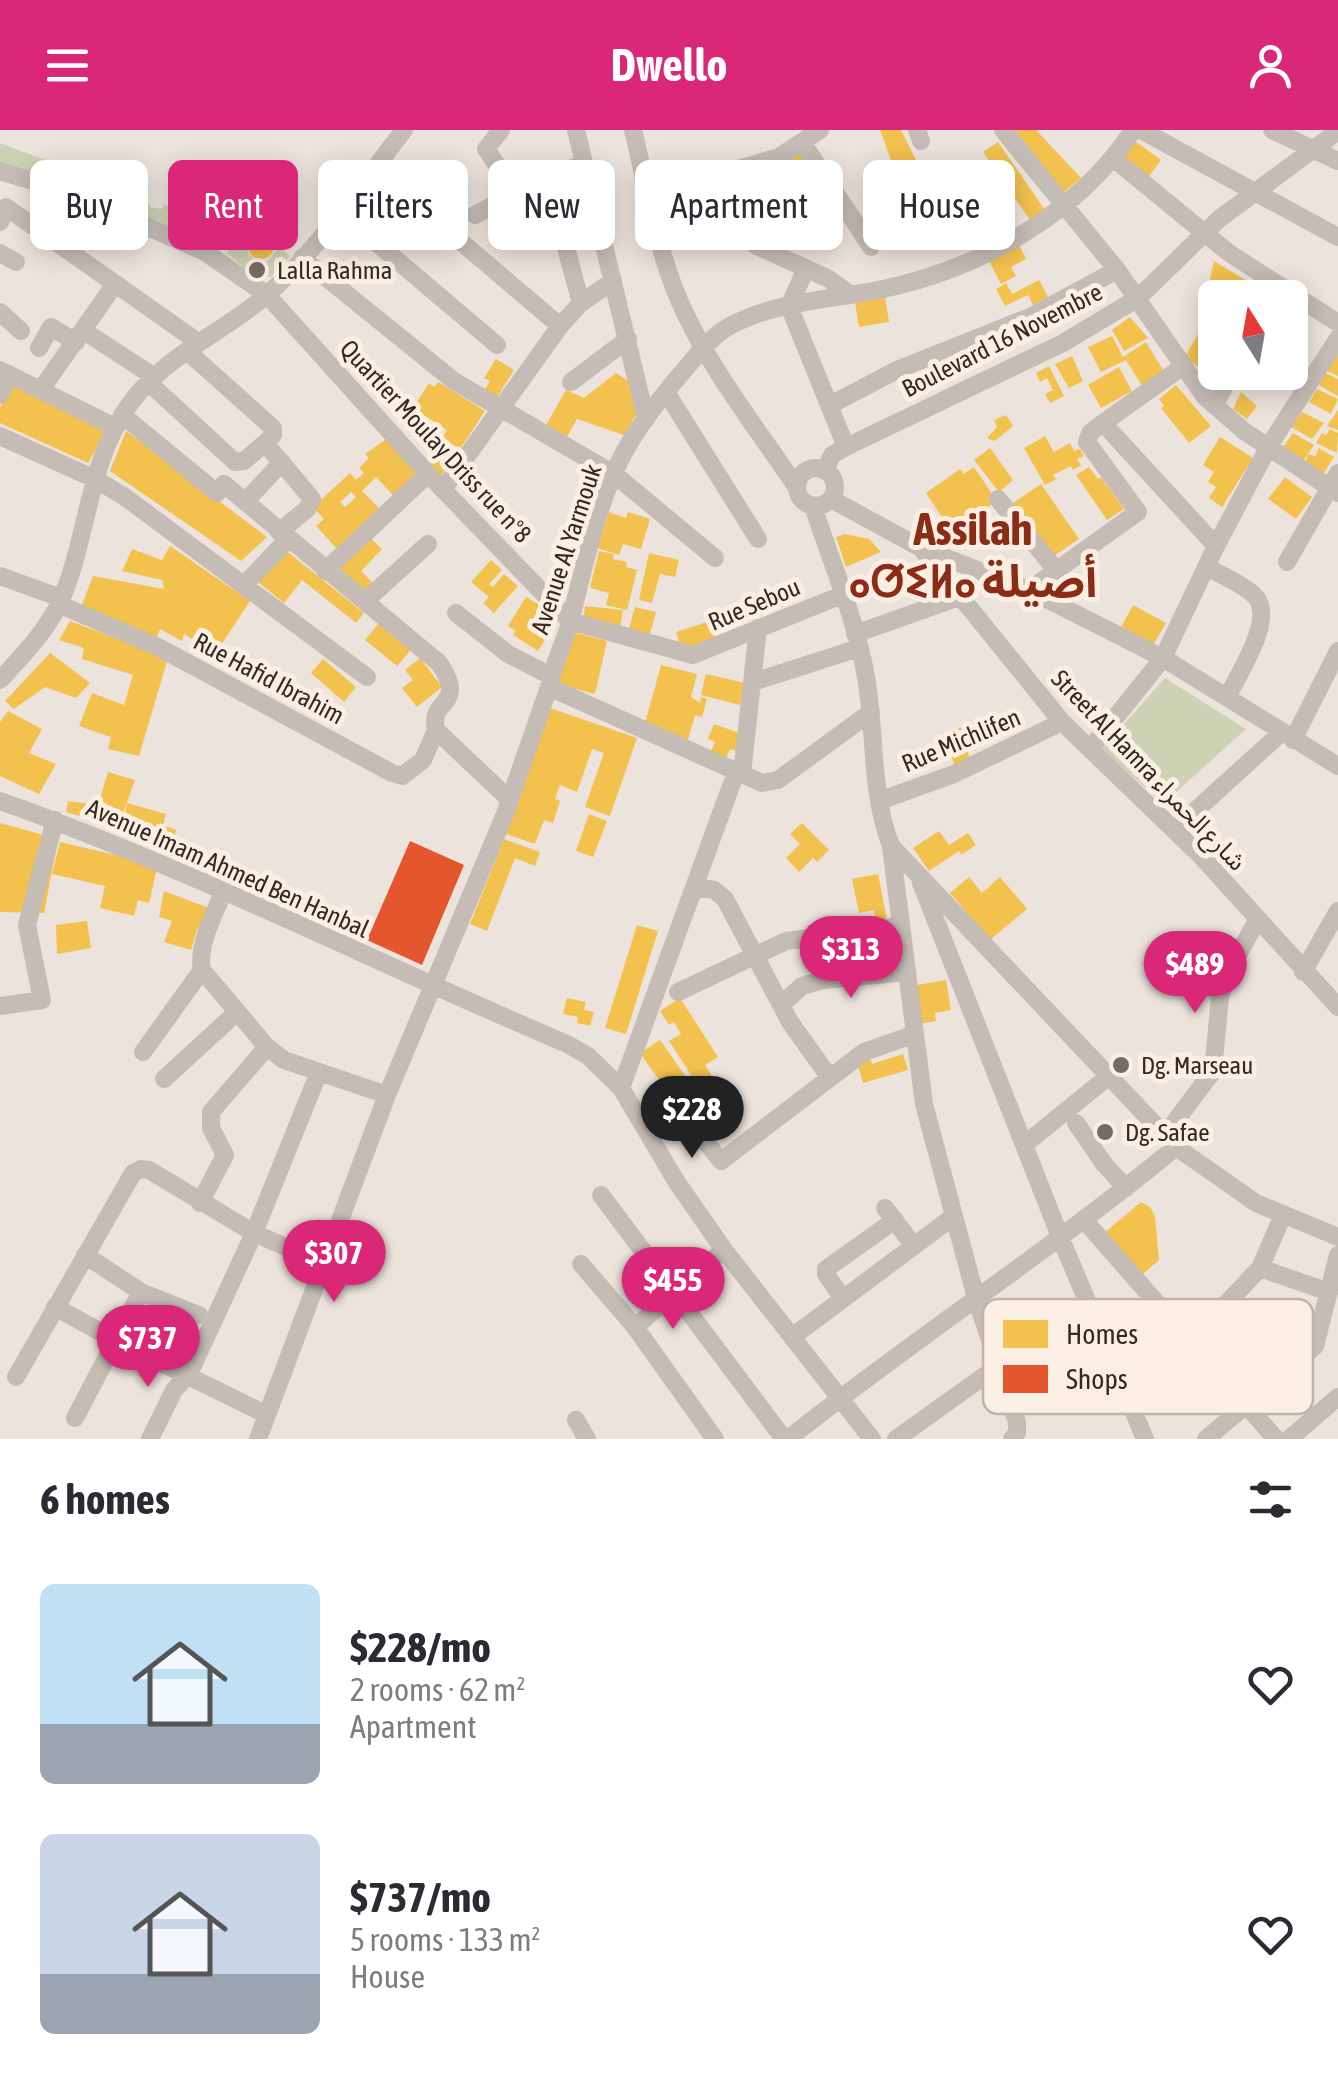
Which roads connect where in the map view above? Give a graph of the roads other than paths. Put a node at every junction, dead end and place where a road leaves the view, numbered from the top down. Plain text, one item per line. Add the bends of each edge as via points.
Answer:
1 (404, 130) edge
2 (502, 130) edge
3 (576, 130) edge
4 (634, 130) edge
5 (820, 130) edge
6 (1003, 130) edge
7 (1134, 130) edge
8 (1141, 130) edge
9 (1272, 130) edge
10 (1338, 131) edge
11 (802, 142) junction
12 (1314, 149) junction
13 (1113, 158) junction
14 (380, 160) edge
15 (494, 160) edge
16 (583, 160) edge
17 (641, 160) edge
18 (768, 160) edge
19 (1338, 161) edge
20 (9, 174) edge
21 (1255, 191) junction
22 (1066, 204) junction
23 (488, 208) edge
24 (2, 213) edge
25 (475, 215) dead end
26 (1202, 233) junction
27 (863, 235) edge
28 (1338, 237) edge
29 (318, 239) edge
30 (468, 248) edge
31 (385, 250) edge
32 (567, 250) edge
33 (605, 250) edge
34 (662, 250) edge
35 (767, 250) edge
36 (302, 258) junction
37 (806, 269) junction
38 (1117, 270) junction
39 (1263, 280) edge
40 (612, 281) junction
41 (114, 284) junction
42 (267, 294) junction
43 (851, 295) junction
44 (1138, 298) junction
45 (582, 304) junction
46 (789, 306) junction
47 (1308, 308) edge
48 (0, 312) edge
49 (1338, 323) edge
50 (560, 326) junction
51 (20, 331) dead end
52 (80, 336) junction
53 (1338, 338) edge
54 (628, 339) junction
55 (497, 345) dead end
56 (192, 346) junction
57 (704, 347) junction
58 (39, 348) dead end
59 (1182, 366) junction
60 (4, 372) edge
61 (150, 379) junction
62 (571, 382) dead end
63 (42, 388) junction
64 (1223, 390) edge
65 (666, 392) junction
66 (0, 395) edge
67 (830, 404) junction
68 (1214, 405) junction
69 (502, 407) junction
70 (646, 418) junction
71 (119, 421) junction
72 (1103, 422) junction
73 (0, 436) edge
74 (265, 443) junction
75 (1268, 446) junction
76 (846, 447) junction
77 (282, 462) junction
78 (825, 471) junction
79 (428, 474) junction
80 (614, 474) junction
81 (95, 478) junction
82 (1335, 484) edge
83 (444, 488) junction
84 (797, 488) junction
85 (1165, 490) junction
86 (998, 499) dead end
87 (245, 502) junction
88 (822, 502) junction
89 (1138, 512) junction
90 (284, 535) junction
91 (758, 539) dead end
92 (428, 544) dead end
93 (1216, 546) junction
94 (921, 548) junction
95 (714, 558) dead end
96 (1286, 562) dead end
97 (1206, 567) junction
98 (1056, 570) junction
99 (325, 571) junction
100 (0, 576) edge
101 (245, 584) junction
102 (1028, 590) junction
103 (842, 595) junction
104 (959, 597) junction
105 (60, 601) junction
106 (365, 601) junction
107 (456, 613) dead end
108 (570, 621) junction
109 (758, 628) junction
110 (857, 641) junction
111 (1338, 651) edge
112 (1163, 658) junction
113 (367, 677) dead end
114 (0, 680) edge
115 (550, 682) junction
116 (753, 682) junction
117 (1228, 696) junction
118 (872, 712) junction
119 (1062, 722) junction
120 (436, 730) junction
121 (1287, 736) junction
122 (1090, 750) junction
123 (1338, 766) edge
124 (739, 773) junction
125 (510, 800) junction
126 (879, 801) junction
127 (0, 803) edge
128 (55, 820) junction
129 (1174, 830) junction
130 (891, 846) junction
131 (918, 874) junction
132 (695, 887) junction
133 (224, 890) junction
134 (1338, 912) edge
135 (1258, 918) junction
136 (902, 926) junction
137 (755, 958) junction
138 (202, 970) junction
139 (907, 972) junction
140 (1304, 972) junction
141 (433, 987) junction
142 (678, 992) dead end
143 (782, 1004) junction
144 (0, 1006) edge
145 (1338, 1007) edge
146 (237, 1012) junction
147 (915, 1034) junction
148 (267, 1047) junction
149 (143, 1052) dead end
150 (319, 1072) junction
151 (1110, 1076) junction
152 (830, 1078) junction
153 (164, 1079) dead end
154 (621, 1088) junction
155 (387, 1095) junction
156 (1076, 1123) dead end
157 (697, 1131) dead end
158 (1171, 1141) junction
159 (1024, 1145) junction
160 (1126, 1188) junction
161 (601, 1196) dead end
162 (200, 1203) junction
163 (1283, 1215) junction
164 (954, 1216) junction
165 (1084, 1220) junction
166 (254, 1233) junction
167 (1338, 1237) edge
168 (1061, 1239) junction
169 (914, 1246) junction
170 (724, 1250) junction
171 (85, 1255) junction
172 (1338, 1255) edge
173 (324, 1264) junction
174 (581, 1264) dead end
175 (1260, 1268) junction
176 (142, 1292) junction
177 (673, 1292) junction
178 (1329, 1292) junction
179 (976, 1298) junction
180 (843, 1299) junction
181 (1086, 1299) edge
182 (1154, 1299) edge
183 (1230, 1299) edge
184 (55, 1307) junction
185 (199, 1315) dead end
186 (983, 1320) edge
187 (634, 1327) junction
188 (792, 1337) junction
189 (117, 1341) junction
190 (1313, 1348) edge
191 (188, 1374) junction
192 (983, 1377) edge
193 (16, 1378) dead end
194 (840, 1398) junction
195 (1338, 1398) edge
196 (1014, 1414) edge
197 (1134, 1414) edge
198 (1236, 1414) edge
199 (1255, 1414) edge
200 (268, 1415) junction
201 (75, 1418) dead end
202 (576, 1420) dead end
203 (150, 1439) edge
204 (258, 1439) edge
205 (587, 1439) edge
206 (716, 1439) edge
207 (786, 1439) edge
208 (872, 1439) edge
209 (896, 1439) edge
210 (1012, 1439) edge
211 (1145, 1439) edge
212 (1206, 1439) edge
213 (1276, 1439) edge
214 (1290, 1439) edge

1 - 14 street
2 - 15 street via 486,149
3 - 16 street
4 - 17 street
5 - 11 street
6 - 22 street
7 - 13 street, Avenue Al Yarmouk
8 - 21 street
9 - 12 street
10 - 12 street, Boulevard 16 Novembre
11 - 18 street
11 - 27 street
12 - 19 street
12 - 21 street, Boulevard 16 Novembre
13 - 22 street, Avenue Al Yarmouk
13 - 26 street
20 - 24 street
20 - 42 street, Quartier Moulay Driss rue n°8 via 205,252
21 - 26 street, Boulevard 16 Novembre
21 - 28 street
22 - 38 street
22 - 43 street, Avenue Al Yarmouk via 976,258
23 - 25 street
24 - 41 street
26 - 39 street
26 - 44 street, Boulevard 16 Novembre
29 - 36 street
30 - 50 street
31 - 55 street
32 - 45 street
33 - 40 street
34 - 57 street
35 - 37 street
36 - 42 street
36 - 69 street via 454,381
37 - 43 street
37 - 46 street
38 - 44 street
38 - 67 street via 1030,317
40 - 45 street
40 - 54 street
41 - 52 street
41 - 56 street
42 - 56 street
42 - 79 street, Quartier Moulay Driss rue n°8
43 - 46 street, Avenue Al Yarmouk
44 - 59 street
44 - 76 street, Boulevard 16 Novembre via 1063,343
45 - 50 street
46 - 57 street, Avenue Al Yarmouk via 730,326
46 - 67 street
47 - 49 street
48 - 51 street
50 - 69 street
52 - 58 street via 51,327
52 - 61 street
52 - 63 street
53 - 75 street
54 - 62 street
54 - 70 street
56 - 61 street
56 - 74 street via 273,428
57 - 65 street, Avenue Al Yarmouk
57 - 84 street
59 - 68 street
59 - 72 street
60 - 63 street
60 - 66 street
61 - 71 street
61 - 74 street via 234,462
63 - 71 street
64 - 68 street
65 - 70 street, Avenue Al Yarmouk
65 - 91 street
67 - 76 street
68 - 75 street
69 - 80 street
69 - 83 street
70 - 80 street, Avenue Al Yarmouk
71 - 81 street
71 - 87 street via 216,494 224,484
72 - 85 street
72 - 89 street via 1087,442
73 - 81 street
74 - 77 street
75 - 82 street
75 - 93 street
76 - 78 street, Boulevard 16 Novembre via 832,455
77 - 87 street
77 - 90 street via 312,499
78 - 84 street via 806,472
78 - 88 street via 834,480
79 - 83 street, Quartier Moulay Driss rue n°8
79 - 99 street
80 - 95 street
80 - 108 street, Avenue Al Yarmouk
81 - 101 street
81 - 105 street
82 - 96 street
83 - 108 street, Quartier Moulay Driss rue n°8
84 - 88 street via 802,500
85 - 89 street
85 - 93 street
86 - 98 street
87 - 90 street
88 - 94 street, Street Al Hamra شارع الحمراء
88 - 103 street
89 - 98 street
90 - 99 street
90 - 101 street
92 - 106 street
93 - 97 street
94 - 102 street
94 - 104 street, Street Al Hamra شارع الحمراء
97 - 112 street
97 - 117 street via 1253,594 1264,612
98 - 102 street
99 - 106 street
100 - 105 street, Rue Hafid Ibrahim
101 - 113 street
102 - 112 street
103 - 109 street, Rue Sebou
103 - 110 street
104 - 110 street
104 - 119 street, Street Al Hamra شارع الحمراء
105 - 114 street via 45,630
105 - 120 street, Rue Hafid Ibrahim via 392,773 402,776 423,760
106 - 120 street, Rue Hafid Ibrahim via 439,663 452,682 435,717
107 - 115 street
108 - 109 street, Rue Sebou via 694,656
108 - 115 street, Avenue Al Yarmouk
109 - 116 street
110 - 116 street
110 - 118 street
111 - 121 street
112 - 117 street
112 - 122 street
115 - 124 street
115 - 125 street, Avenue Al Yarmouk
116 - 124 street
117 - 121 street
118 - 124 street via 778,780 762,783
118 - 126 street
119 - 122 street, Street Al Hamra شارع الحمراء
119 - 126 street, Rue Michlifen
120 - 125 street
121 - 123 street
121 - 129 street
122 - 129 street, Street Al Hamra شارع الحمراء
124 - 132 street
125 - 141 street, Avenue Al Yarmouk
126 - 130 street
127 - 128 street, Avenue Imam Ahmed Ben Hanbal
128 - 133 street, Avenue Imam Ahmed Ben Hanbal
128 - 144 street via 27,925 42,1000
129 - 135 street, Street Al Hamra شارع الحمراء
130 - 131 street
130 - 136 street
131 - 151 street
131 - 159 street
132 - 137 street via 726,899
132 - 154 street
133 - 138 street
133 - 141 street, Avenue Imam Ahmed Ben Hanbal
134 - 140 street
135 - 140 street, Street Al Hamra شارع الحمراء
135 - 158 street via 1226,974 1213,1070
136 - 137 street via 786,942
136 - 139 street
137 - 142 street
137 - 143 street
138 - 146 street
138 - 149 street
139 - 143 street via 822,980 802,986
139 - 147 street
140 - 145 street, Street Al Hamra شارع الحمراء
141 - 154 street, Avenue Imam Ahmed Ben Hanbal via 567,1044
141 - 155 street, Avenue Al Yarmouk
143 - 152 street
146 - 148 street
146 - 153 street
147 - 152 street via 864,1052
147 - 164 street via 924,1104
148 - 150 street
148 - 162 street via 212,1112 225,1155
150 - 155 street
150 - 166 street
151 - 158 street
151 - 159 street
152 - 157 street via 722,1160
154 - 170 street, Avenue Imam Ahmed Ben Hanbal
155 - 173 street, Avenue Al Yarmouk
156 - 160 street
158 - 160 street
158 - 163 street via 1220,1181
159 - 168 street
160 - 165 street
161 - 177 street
162 - 166 street
162 - 171 street via 140,1169
163 - 167 street
163 - 175 street
164 - 169 street
164 - 179 street
165 - 168 street
165 - 182 street
166 - 173 street
166 - 191 street
168 - 179 street
168 - 181 street
169 - 180 street
169 - 180 street via 890,1214 826,1269
170 - 177 street
170 - 188 street, Avenue Imam Ahmed Ben Hanbal
171 - 176 street
171 - 184 street
172 - 178 street
173 - 200 street, Avenue Al Yarmouk
174 - 187 street
175 - 178 street
175 - 183 street
176 - 185 street
176 - 189 street
177 - 187 street
177 - 207 street
178 - 190 street
179 - 186 street
179 - 194 street
180 - 188 street
184 - 189 street
184 - 193 street
187 - 206 street
188 - 194 street, Avenue Imam Ahmed Ben Hanbal
189 - 191 street
189 - 201 street
191 - 200 street
191 - 203 street
192 - 209 street
194 - 207 street
194 - 208 street, Avenue Imam Ahmed Ben Hanbal
195 - 214 street
196 - 210 street
197 - 211 street
198 - 212 street
199 - 213 street
200 - 204 street, Avenue Al Yarmouk
202 - 205 street

